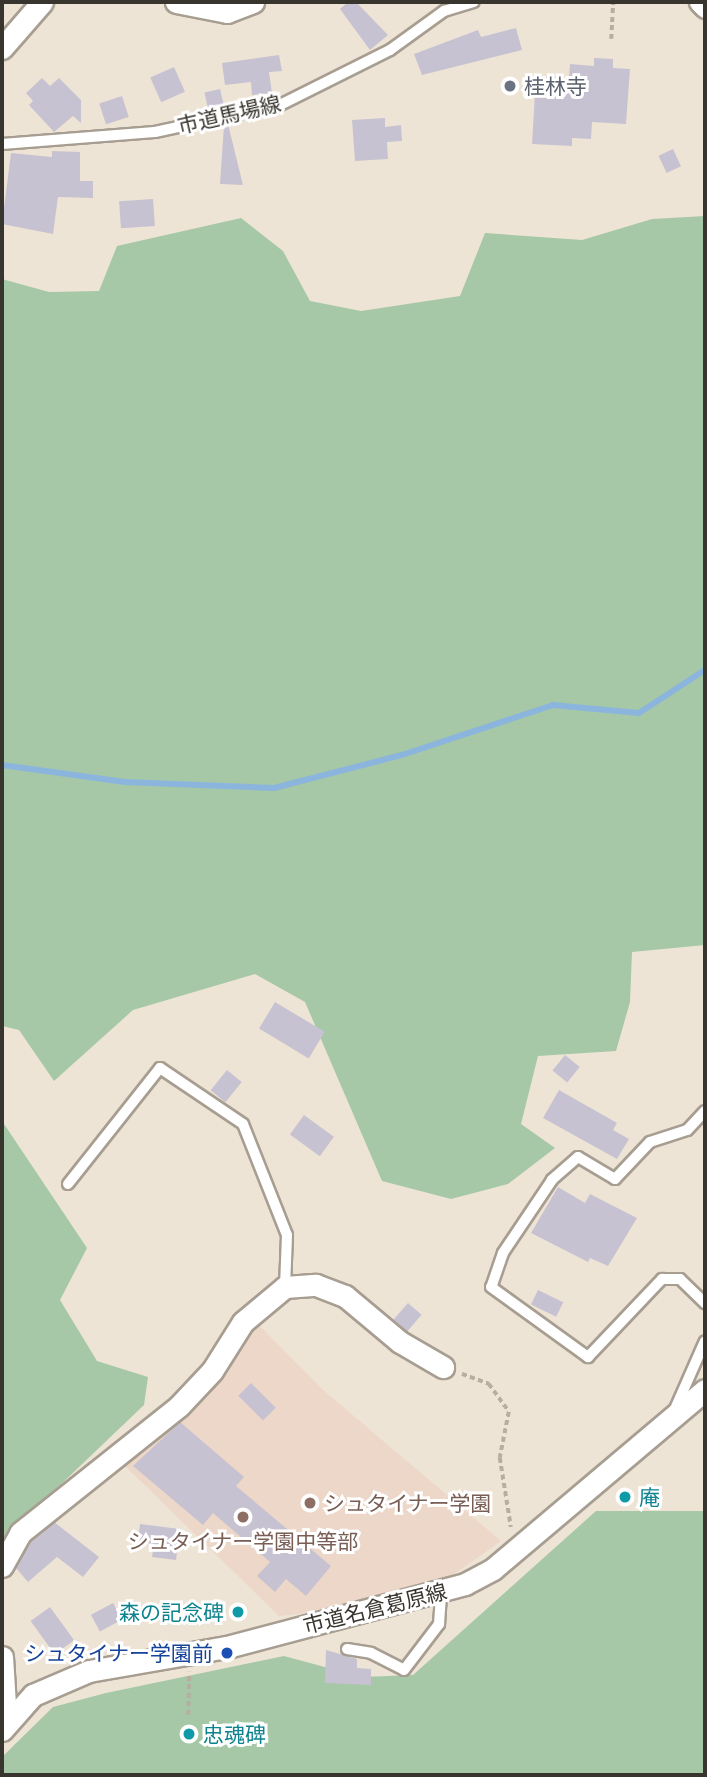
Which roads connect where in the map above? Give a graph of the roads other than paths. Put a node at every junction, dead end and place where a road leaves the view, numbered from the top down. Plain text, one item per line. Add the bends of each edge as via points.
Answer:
1 (42, 2) edge
2 (176, 2) edge
3 (253, 2) edge
4 (474, 2) edge
5 (700, 2) edge
6 (705, 7) edge
7 (2, 48) edge
8 (2, 144) edge
9 (705, 1111) edge
10 (68, 1184) dead end
11 (285, 1287) junction
12 (705, 1303) edge
13 (705, 1341) edge
14 (443, 1367) road end
15 (705, 1390) edge
16 (671, 1419) junction
17 (2, 1566) edge
18 (441, 1594) junction
19 (347, 1649) dead end
20 (2, 1657) edge
21 (4, 1726) edge

1 - 7 street
2 - 3 street via 216,12
4 - 8 lane, 市道馬場線 via 444,11 390,50 280,105 155,132
5 - 6 street
9 - 12 lane via 687,1130 650,1142 615,1179 578,1157 552,1180 503,1253 491,1287 588,1357 662,1279 680,1279
10 - 11 lane via 160,1068 243,1124 287,1235
11 - 14 street via 316,1285 345,1296 400,1342
11 - 17 street via 243,1322 212,1371 179,1406 20,1532
13 - 16 lane
15 - 16 street, 市道名倉葛原線
16 - 18 street, 市道名倉葛原線 via 493,1569
18 - 19 lane via 439,1624 404,1670 370,1653
18 - 21 street, 市道名倉葛原線 via 189,1654 74,1676 33,1695
20 - 21 street

